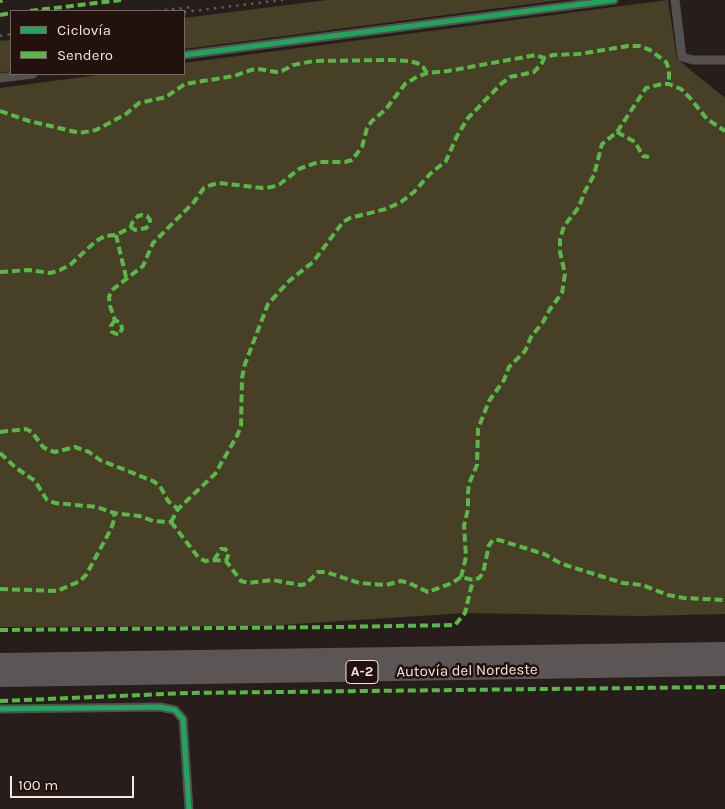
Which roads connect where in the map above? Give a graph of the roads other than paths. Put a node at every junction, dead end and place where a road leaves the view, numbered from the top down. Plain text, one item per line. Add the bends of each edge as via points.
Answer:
1 (614, 0) edge
2 (675, 0) edge
3 (185, 55) edge
4 (725, 60) edge
5 (25, 75) edge
6 (0, 78) edge
7 (725, 651) edge
8 (0, 662) edge
9 (725, 667) edge
10 (0, 678) edge
11 (0, 709) edge
12 (189, 809) edge

1 - 3 street
2 - 4 street via 682,57
5 - 6 street
7 - 8 highway, A-2
9 - 10 highway, Autovía del Nordeste / A-2
11 - 12 street via 160,707 175,710 183,719

